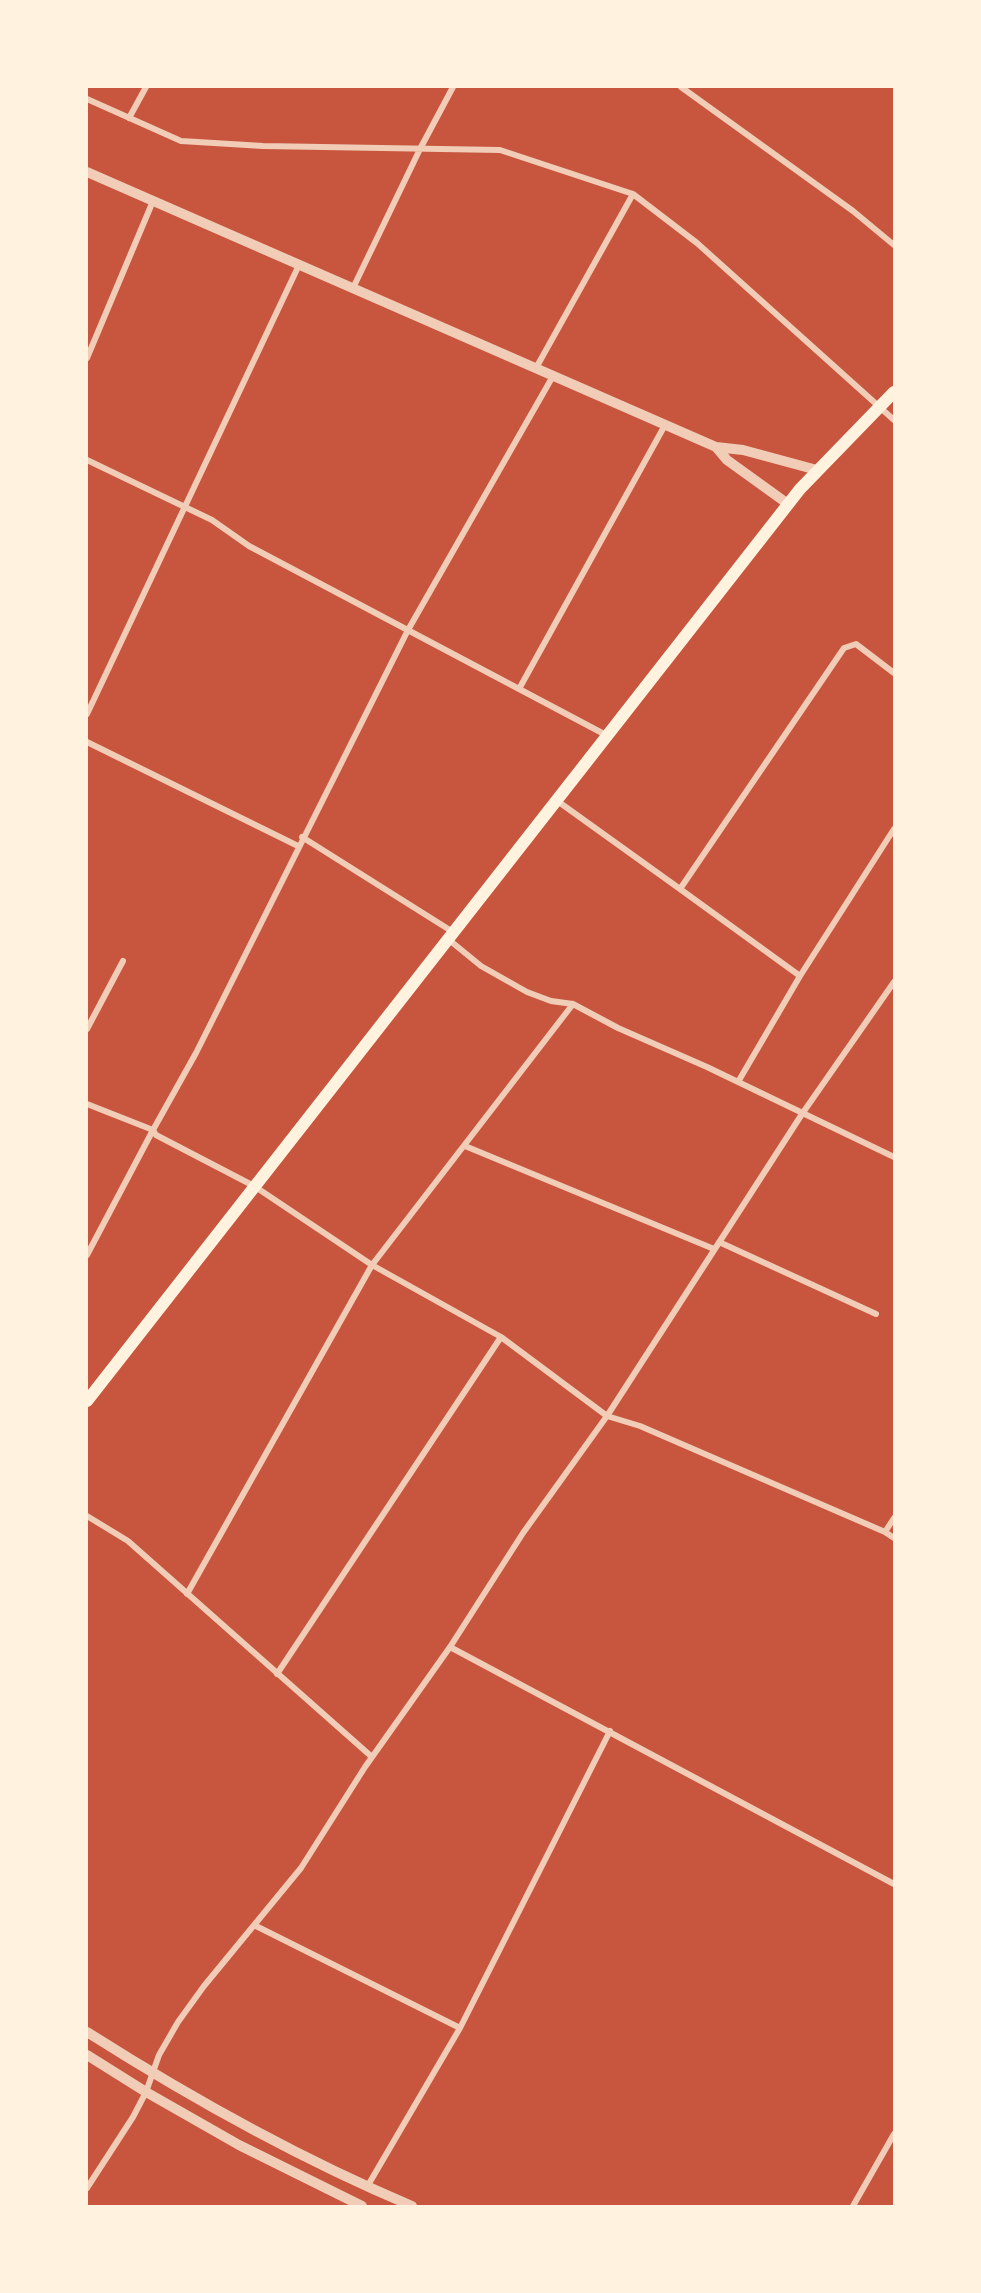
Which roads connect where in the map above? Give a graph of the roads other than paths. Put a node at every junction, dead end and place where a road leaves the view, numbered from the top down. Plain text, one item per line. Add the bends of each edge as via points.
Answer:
1 (146, 87) edge
2 (453, 87) edge
3 (681, 87) edge
4 (87, 99) edge
5 (129, 118) junction
6 (420, 149) junction
7 (87, 172) edge
8 (633, 194) junction
9 (153, 201) junction
10 (894, 245) edge
11 (299, 265) junction
12 (353, 288) junction
13 (87, 358) edge
14 (536, 368) junction
15 (553, 376) junction
16 (894, 392) edge
17 (879, 408) junction
18 (894, 420) edge
19 (665, 425) junction
20 (716, 447) junction
21 (87, 460) edge
22 (817, 470) junction
23 (788, 504) junction
24 (186, 507) junction
25 (408, 630) junction
26 (894, 673) edge
27 (519, 689) junction
28 (87, 714) edge
29 (606, 735) junction
30 (87, 742) edge
31 (555, 800) junction
32 (894, 829) edge
33 (302, 837) junction
34 (298, 846) junction
35 (680, 889) junction
36 (450, 935) junction
37 (123, 961) dead end
38 (800, 976) junction
39 (894, 982) edge
40 (573, 1004) junction
41 (87, 1029) edge
42 (738, 1082) junction
43 (87, 1104) edge
44 (802, 1114) junction
45 (153, 1130) junction
46 (465, 1146) junction
47 (894, 1157) edge
48 (254, 1186) junction
49 (719, 1242) junction
50 (714, 1249) junction
51 (87, 1255) edge
52 (372, 1265) junction
53 (876, 1314) dead end
54 (501, 1337) junction
55 (87, 1401) edge
56 (607, 1416) junction
57 (87, 1516) edge
58 (894, 1518) edge
59 (885, 1532) junction
60 (894, 1538) edge
61 (187, 1594) junction
62 (450, 1647) junction
63 (277, 1674) junction
64 (610, 1731) junction
65 (372, 1758) junction
66 (894, 1884) edge
67 (254, 1925) junction
68 (460, 2028) junction
69 (87, 2032) edge
70 (87, 2055) edge
71 (151, 2073) junction
72 (146, 2092) junction
73 (894, 2134) edge
74 (367, 2187) junction
75 (87, 2188) edge
76 (362, 2206) edge
77 (412, 2206) edge
78 (853, 2206) edge

1 - 5 street
2 - 6 street
3 - 10 street
4 - 5 street
5 - 6 street via 181,141
6 - 8 street via 500,150
6 - 12 street
7 - 9 street
8 - 14 street
8 - 17 street via 697,243
9 - 11 street
9 - 13 street
11 - 12 street
11 - 24 street
12 - 14 street
14 - 15 street
15 - 19 street
15 - 25 street
16 - 17 main road
17 - 18 street
17 - 22 main road
19 - 20 street
19 - 27 street
20 - 22 street via 743,450
20 - 23 street via 727,460
21 - 24 street
22 - 23 main road
23 - 29 main road
24 - 25 street via 249,546
24 - 28 street
25 - 27 street
25 - 33 street
26 - 35 street via 856,644 844,648
27 - 29 street
29 - 31 main road
30 - 34 street
31 - 35 street
31 - 36 main road
32 - 38 street
33 - 34 street
33 - 36 street
34 - 45 street via 196,1053
35 - 38 street
36 - 40 street via 481,966 527,992
36 - 48 main road
37 - 41 street
38 - 42 street
39 - 44 street
40 - 42 street
40 - 46 street
42 - 44 street
43 - 45 street
44 - 47 street
44 - 49 street
45 - 48 street
45 - 51 street
46 - 50 street
46 - 52 street
48 - 52 street
48 - 55 main road
49 - 50 street
49 - 53 street
50 - 56 street
52 - 54 street
52 - 61 street
54 - 56 street
54 - 63 street
56 - 59 street via 640,1426
56 - 62 street via 523,1533
57 - 61 street via 128,1540
58 - 59 street
59 - 60 street
61 - 63 street
62 - 64 street
62 - 65 street
63 - 65 street
64 - 66 street
64 - 68 street
65 - 67 street via 301,1868
67 - 68 street
67 - 71 street via 178,2022
68 - 74 street
69 - 71 street
70 - 72 street
71 - 72 street
71 - 74 street via 222,2114
72 - 75 street
72 - 76 street via 238,2145
73 - 78 street
74 - 77 street

